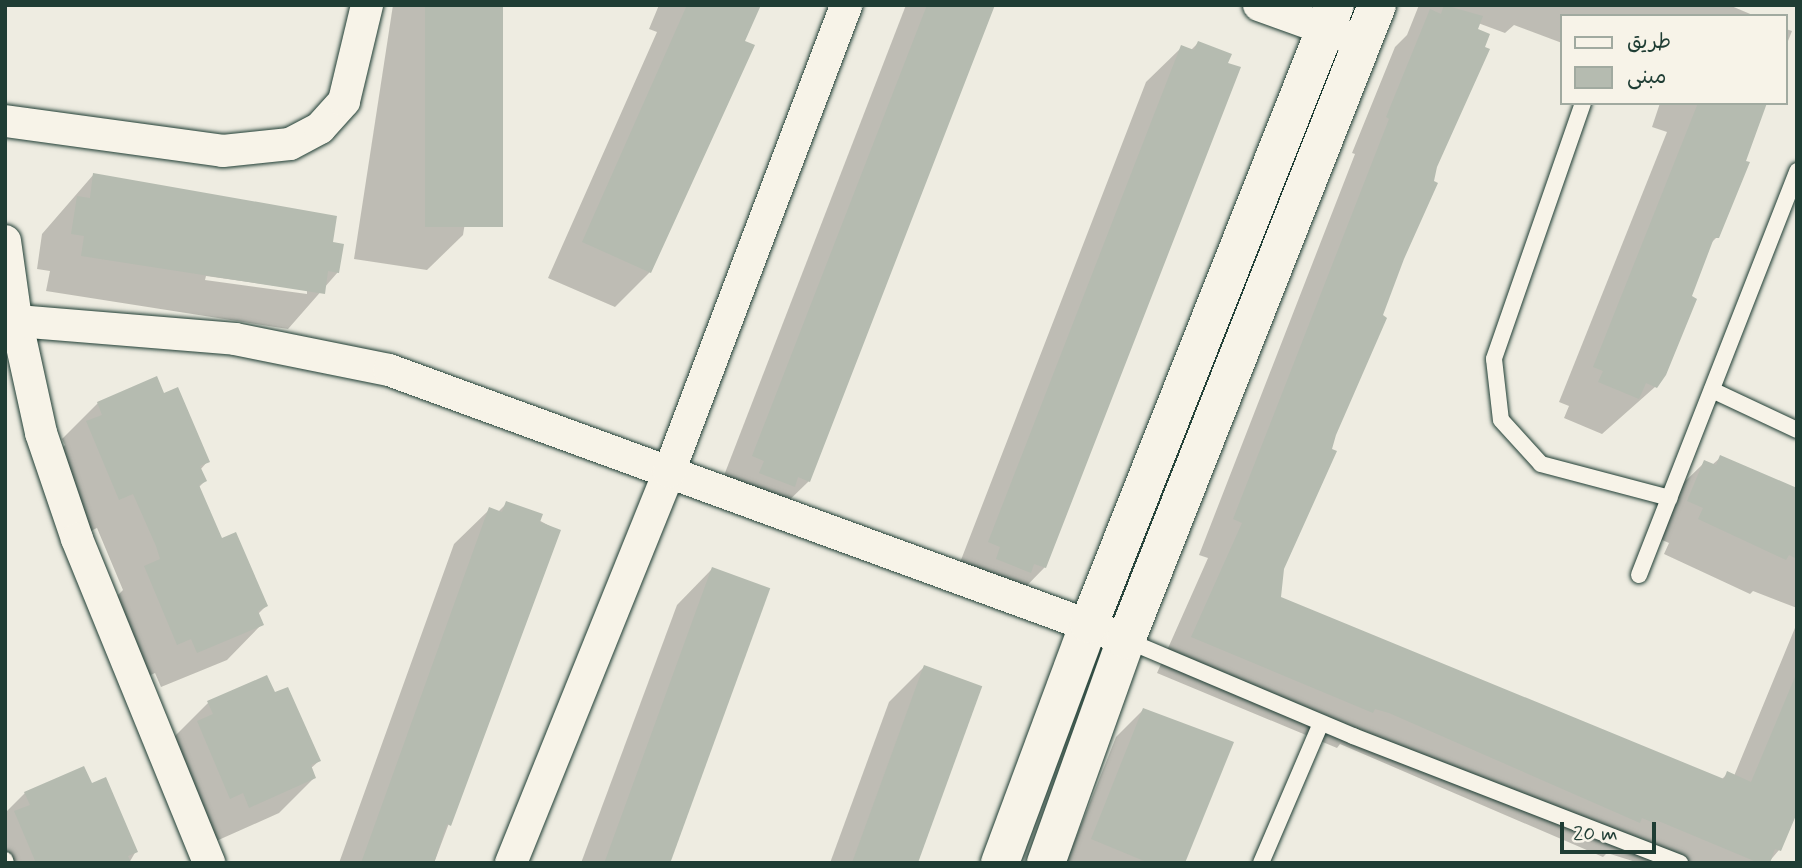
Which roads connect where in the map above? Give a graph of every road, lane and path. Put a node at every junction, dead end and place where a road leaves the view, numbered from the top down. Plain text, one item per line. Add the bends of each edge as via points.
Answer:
1 (367, 5) edge
2 (846, 5) edge
3 (1259, 5) edge
4 (1377, 5) edge
5 (1330, 17) edge
6 (1362, 43) junction
7 (1582, 105) edge
8 (5, 121) edge
9 (1797, 172) edge
10 (5, 241) edge
11 (11, 319) edge
12 (1712, 390) junction
13 (1797, 430) edge
14 (669, 472) junction
15 (1670, 498) junction
16 (1639, 575) dead end
17 (1089, 624) junction
18 (1126, 640) junction
19 (1321, 723) junction
20 (209, 863) edge
21 (511, 863) edge
22 (1000, 863) edge
23 (1046, 863) edge
24 (1261, 863) edge
25 (1680, 863) edge

1 - 8 street via 344,101 320,128 290,144 223,151
2 - 14 street
3 - 5 street
4 - 6 main road
5 - 6 street
5 - 17 main road
6 - 18 main road
7 - 15 lane via 1494,359 1501,420 1541,464
9 - 12 lane
10 - 11 street
11 - 14 street via 235,339 389,370
11 - 20 street via 41,433 77,539
12 - 13 lane
12 - 15 lane
14 - 17 street
14 - 21 street
15 - 16 lane
17 - 18 street
17 - 22 main road
18 - 19 lane
18 - 23 main road
19 - 24 lane
19 - 25 lane

